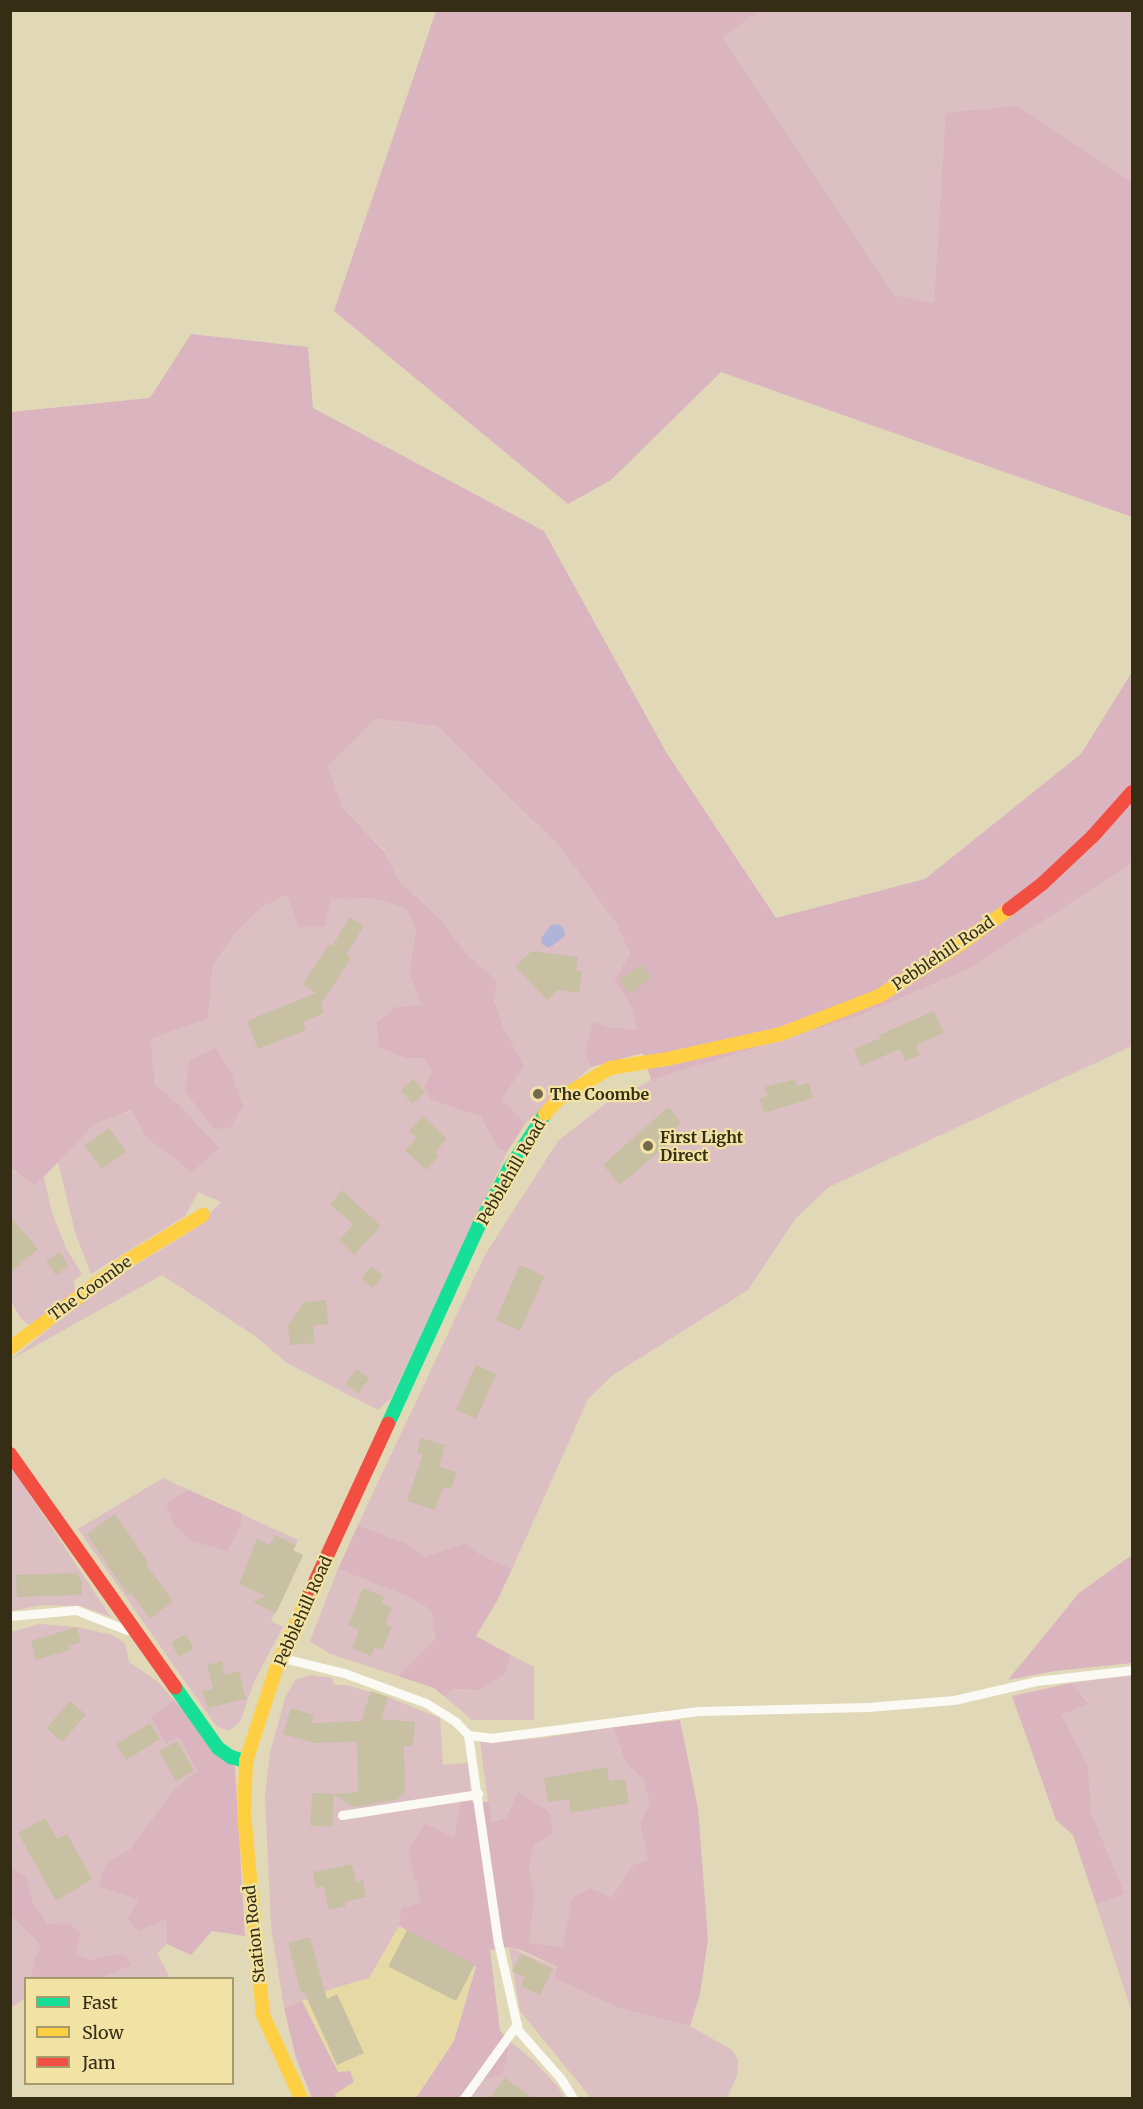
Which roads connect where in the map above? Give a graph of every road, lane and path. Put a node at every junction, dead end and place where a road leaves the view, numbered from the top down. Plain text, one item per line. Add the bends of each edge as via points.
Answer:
1 (1132, 792) edge
2 (203, 1215) dead end
3 (10, 1348) edge
4 (10, 1454) edge
5 (10, 1616) edge
6 (140, 1635) junction
7 (281, 1657) junction
8 (1132, 1670) edge
9 (468, 1735) junction
10 (246, 1761) junction
11 (478, 1794) junction
12 (342, 1815) dead end
13 (517, 2024) junction
14 (301, 2098) edge
15 (464, 2098) edge
16 (573, 2098) edge

1 - 7 main road, Pebblehill Road via 1042,884 955,948 879,996 781,1034 610,1068 557,1100 540,1119 479,1225
2 - 3 main road, The Coombe via 127,1261
4 - 6 main road
5 - 6 lane via 76,1610
6 - 10 main road via 218,1748
7 - 9 lane via 344,1673 426,1704 456,1722
7 - 10 main road, Pebblehill Road
8 - 9 lane via 1036,1681 954,1700 868,1707 700,1711 491,1738
9 - 11 lane
10 - 14 main road, Station Road via 244,1815 263,2015
11 - 12 lane
11 - 13 lane via 498,1942
13 - 15 lane
13 - 16 lane

